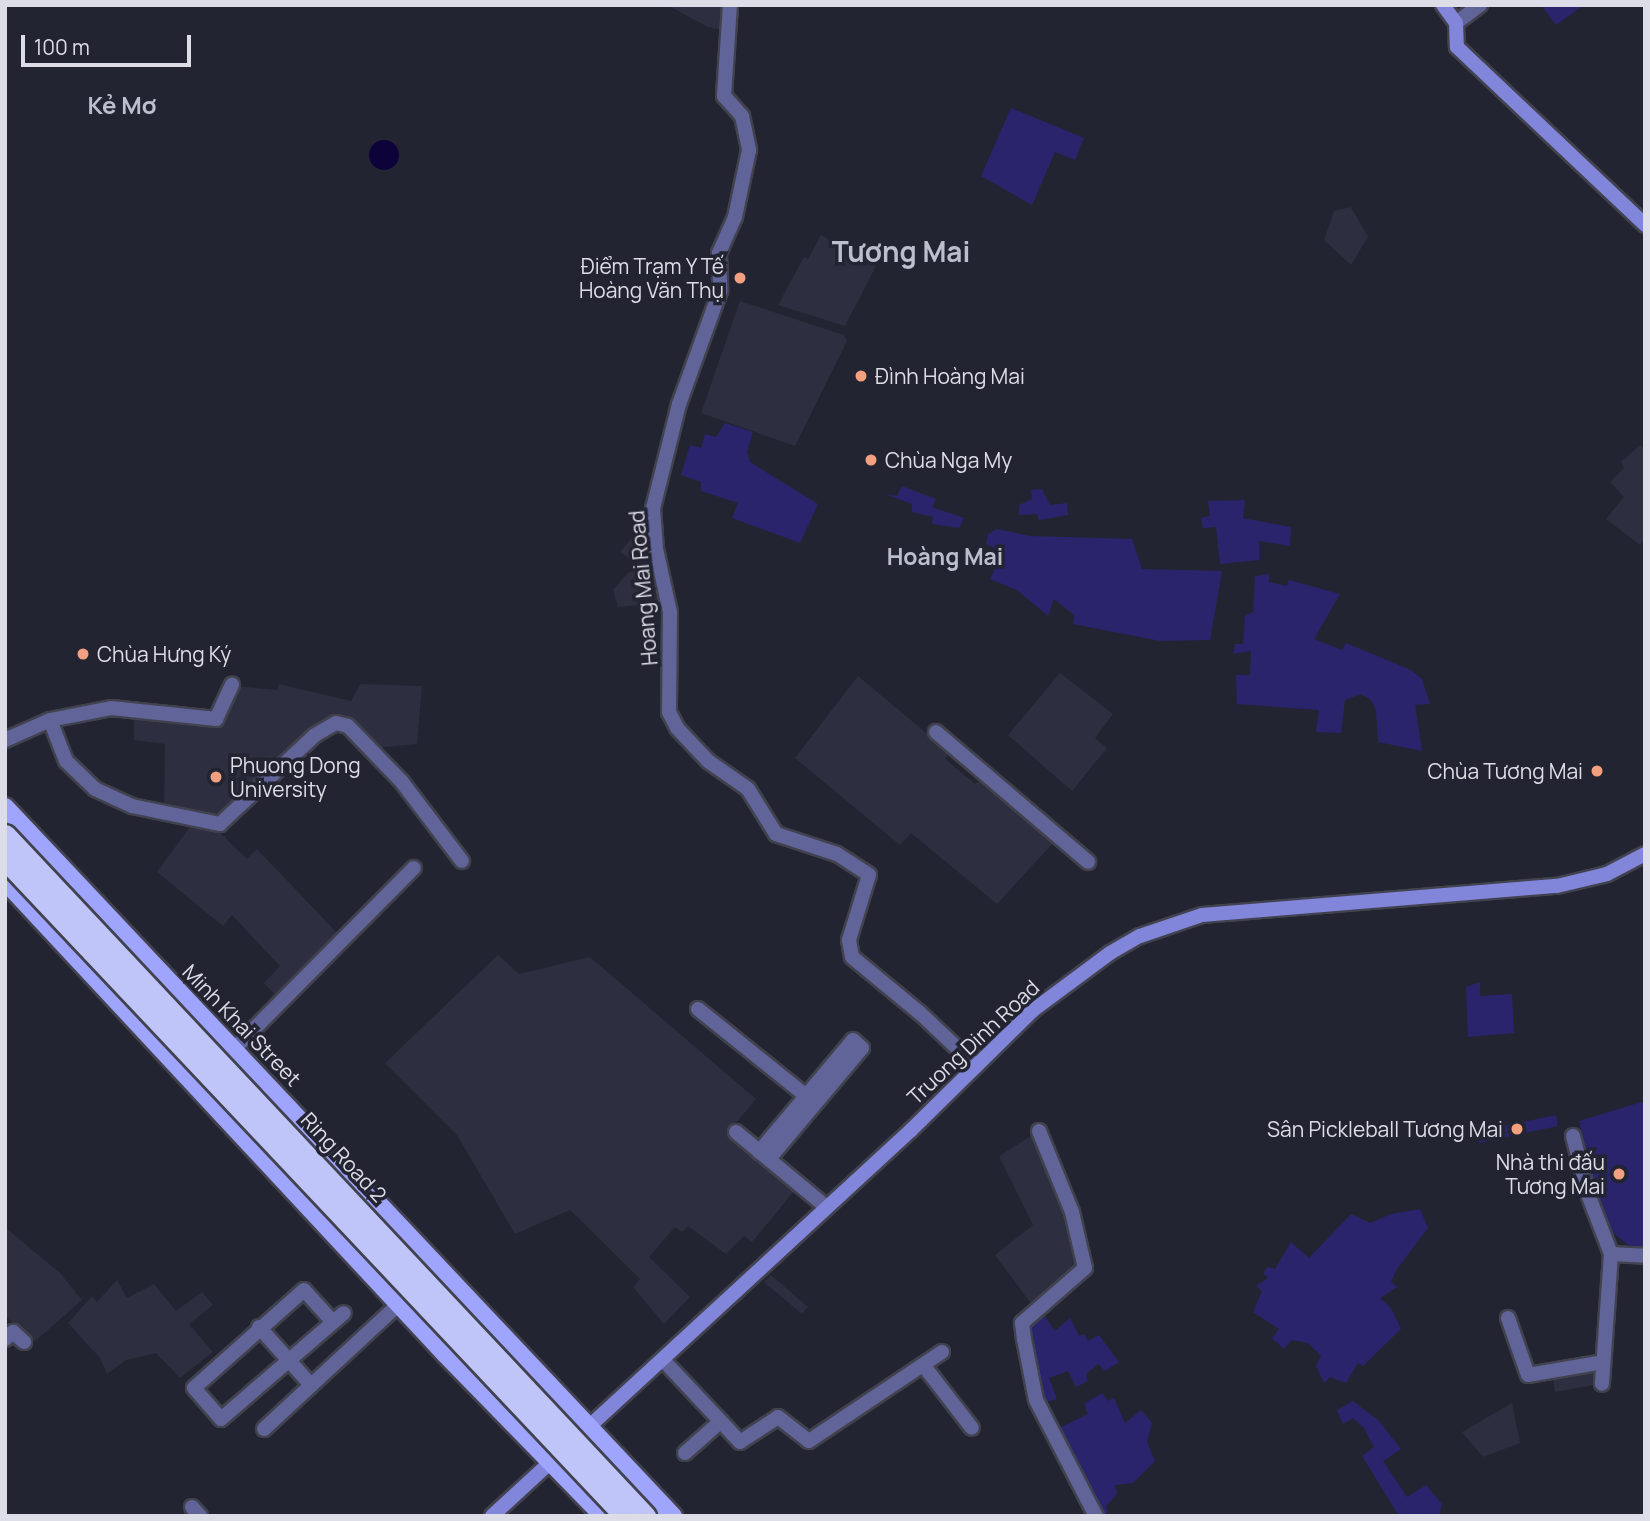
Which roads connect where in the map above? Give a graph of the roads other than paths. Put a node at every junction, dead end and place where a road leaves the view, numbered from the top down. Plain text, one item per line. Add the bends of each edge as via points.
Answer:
1 (730, 5) edge
2 (1443, 5) edge
3 (1480, 5) edge
4 (1456, 23) junction
5 (1645, 225) edge
6 (232, 684) dead end
7 (50, 720) junction
8 (936, 732) dead end
9 (5, 740) edge
10 (5, 807) edge
11 (5, 835) edge
12 (1645, 853) edge
13 (5, 859) edge
14 (462, 861) dead end
15 (1088, 862) dead end
16 (63, 869) junction
17 (414, 869) dead end
18 (5, 881) edge
19 (27, 904) junction
20 (122, 932) junction
21 (86, 968) junction
22 (698, 1009) dead end
23 (234, 1049) junction
24 (976, 1066) junction
25 (1039, 1131) dead end
26 (736, 1132) dead end
27 (1573, 1136) dead end
28 (764, 1156) junction
29 (825, 1206) junction
30 (1611, 1254) junction
31 (1645, 1256) edge
32 (401, 1302) junction
33 (1508, 1318) dead end
34 (259, 1327) junction
35 (5, 1339) edge
36 (24, 1342) dead end
37 (942, 1352) dead end
38 (664, 1361) junction
39 (290, 1362) junction
40 (1603, 1362) junction
41 (924, 1366) junction
42 (1602, 1384) dead end
43 (311, 1385) junction
44 (720, 1422) junction
45 (589, 1427) junction
46 (972, 1428) dead end
47 (264, 1429) dead end
48 (685, 1453) dead end
49 (549, 1462) junction
50 (492, 1516) edge
51 (603, 1516) edge
52 (625, 1516) edge
53 (645, 1516) edge
54 (673, 1516) edge
55 (1096, 1516) edge

1 - 24 street, Hoang Mai Road via 724,96 742,117 749,150 735,217 719,253 720,291 679,404 653,508 656,549 670,612 668,712 708,761 748,789 776,834 837,854 869,875 849,940 852,957
2 - 4 main road
3 - 4 street
4 - 5 main road via 1457,47
6 - 7 street via 216,719 111,708
7 - 9 street
7 - 14 street via 66,761 95,789 132,806 220,824 315,735 337,723 348,726 402,782
8 - 15 street
10 - 16 main road, Minh Khai Street
11 - 53 highway, Ring Road 2, bridge
12 - 24 main road, Truong Dinh Road via 1607,874 1557,886 1373,903 1321,903 1182,921 1110,953 1032,1011
13 - 52 highway, Ring Road 2, bridge
16 - 19 main road via 65,887 56,903 43,908
16 - 20 main road, Minh Khai Street
17 - 23 street
18 - 19 main road
19 - 21 main road
20 - 21 main road via 109,930 93,937 84,953
20 - 23 main road, Minh Khai Street
21 - 32 main road
22 - 28 street via 811,1100
23 - 45 main road, Minh Khai Street
24 - 29 main road, Truong Dinh Road
25 - 55 street via 1072,1212 1085,1268 1022,1323 1036,1400
26 - 28 street
27 - 30 street via 1588,1194
28 - 29 street
29 - 38 main road, Truong Dinh Road
30 - 31 street
30 - 40 street
32 - 43 street
32 - 49 main road
33 - 40 street via 1528,1375
34 - 39 street
34 - 39 street via 304,1290 339,1318
34 - 39 street via 194,1388 221,1419
35 - 36 street via 14,1332
37 - 41 street
38 - 44 street
38 - 45 main road, Truong Dinh Road
39 - 43 street
40 - 42 street
41 - 44 street via 809,1441 778,1418 740,1441
41 - 46 street
43 - 47 street
44 - 48 street
45 - 49 main road, Truong Dinh Road
45 - 54 main road, Minh Khai Street
49 - 50 main road, Truong Dinh Road
49 - 51 main road

